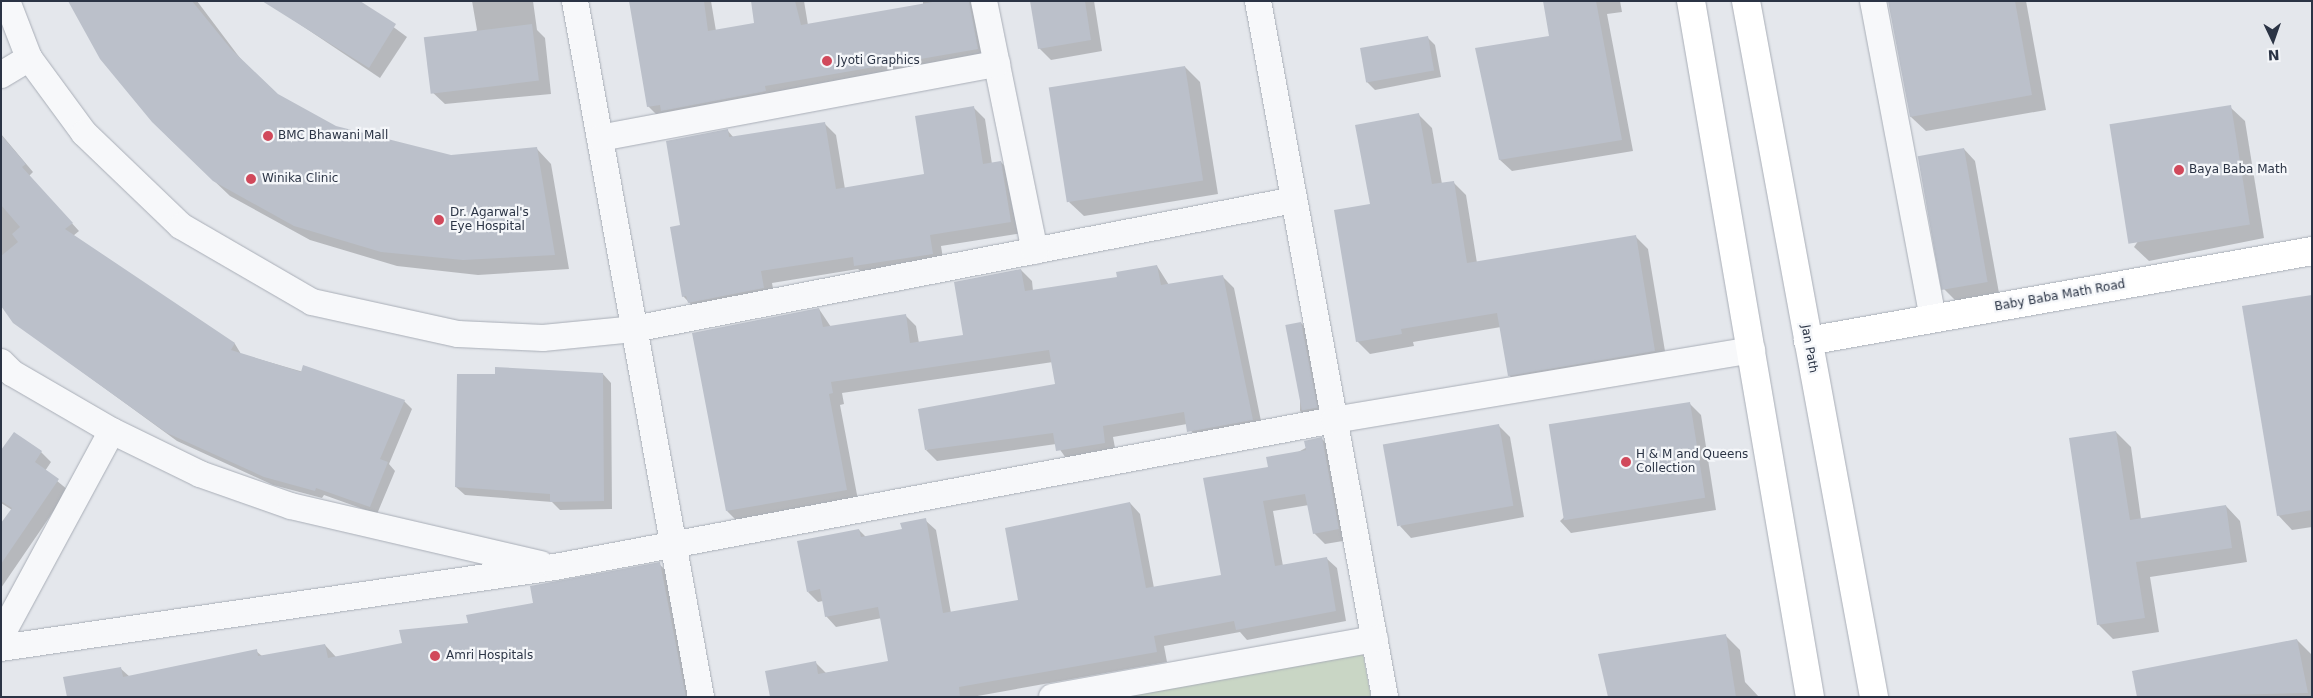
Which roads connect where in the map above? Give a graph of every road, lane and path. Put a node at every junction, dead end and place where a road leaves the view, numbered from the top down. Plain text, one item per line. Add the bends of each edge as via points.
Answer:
1 (7, 1) edge
2 (575, 1) edge
3 (984, 1) edge
4 (1258, 1) edge
5 (1690, 1) edge
6 (1746, 1) edge
7 (1873, 1) edge
8 (30, 58) junction
9 (997, 64) junction
10 (1, 75) edge
11 (600, 138) junction
12 (1294, 200) junction
13 (1034, 251) junction
14 (2312, 251) edge
15 (1933, 318) junction
16 (634, 329) junction
17 (1808, 341) junction
18 (1752, 350) junction
19 (5, 374) edge
20 (1334, 420) junction
21 (112, 431) junction
22 (673, 543) junction
23 (555, 567) junction
24 (1, 636) edge
25 (1374, 639) junction
26 (1, 648) edge
27 (1101, 692) edge
28 (701, 697) edge
29 (1052, 697) edge
30 (1385, 697) edge
31 (1810, 697) edge
32 (1874, 697) edge

1 - 8 street
2 - 11 street
3 - 9 street
4 - 12 street
5 - 18 main road
6 - 17 main road, Jan Path
7 - 15 street
8 - 10 street
8 - 16 street via 84,133 181,226 312,302 458,334 543,338
9 - 11 street
9 - 13 street
11 - 16 street
12 - 13 street
12 - 20 street
13 - 16 street
14 - 15 main road, Baby Baba Math Road
15 - 17 main road, Baby Baba Math Road
16 - 22 street
17 - 32 main road, Jan Path
18 - 20 street
18 - 31 main road
19 - 21 street
20 - 22 street
20 - 25 street
21 - 23 street via 200,474 291,506
21 - 24 street
22 - 23 street
22 - 28 street
23 - 26 street
25 - 27 street
25 - 30 street
27 - 29 street

